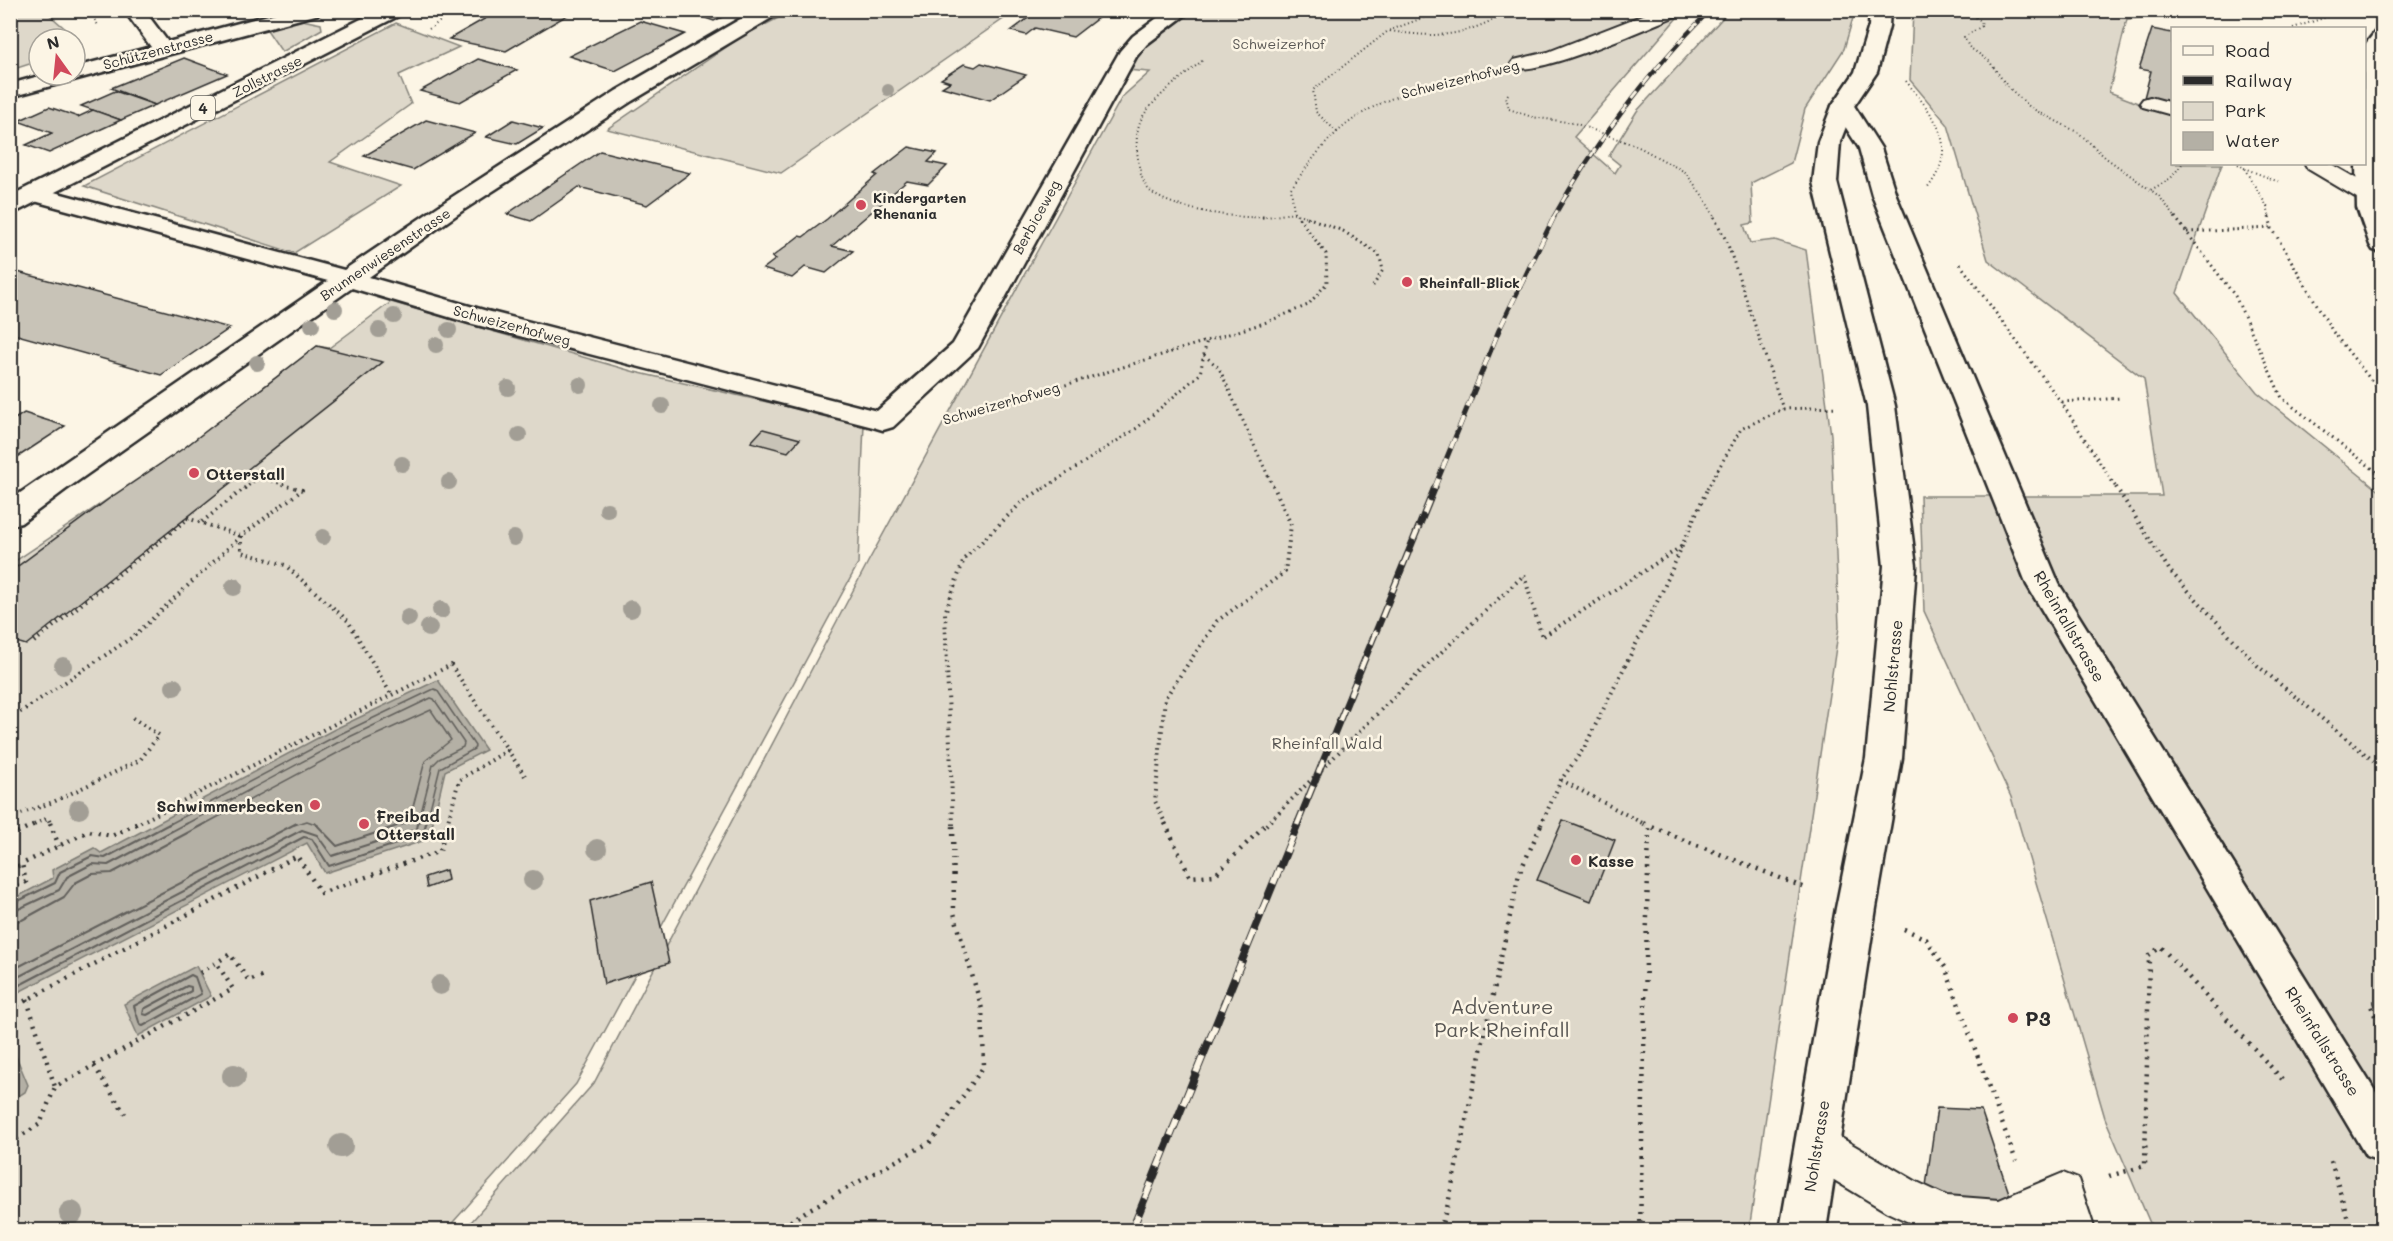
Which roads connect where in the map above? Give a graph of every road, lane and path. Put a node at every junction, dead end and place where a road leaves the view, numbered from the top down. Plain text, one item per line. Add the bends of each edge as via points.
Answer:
1 (88, 10) edge
2 (134, 10) edge
3 (312, 10) edge
4 (395, 10) edge
5 (771, 10) edge
6 (1182, 10) edge
7 (1436, 10) edge
8 (1512, 10) edge
9 (1674, 10) edge
10 (1880, 10) edge
11 (1966, 10) edge
12 (2350, 20) dead end
13 (94, 21) dead end
14 (2296, 27) edge
15 (1388, 30) junction
16 (2382, 36) edge
17 (162, 48) junction
18 (1202, 61) dead end
19 (1521, 64) junction
20 (87, 70) edge
21 (1905, 72) dead end
22 (27, 86) edge
23 (10, 91) edge
24 (2150, 103) dead end
25 (1843, 106) junction
26 (2171, 109) edge
27 (1337, 132) junction
28 (2181, 165) edge
29 (2240, 165) edge
30 (2318, 165) edge
31 (2244, 168) junction
32 (2268, 179) dead end
33 (2151, 190) junction
34 (1923, 193) dead end
35 (35, 194) junction
36 (2370, 196) junction
37 (10, 206) edge
38 (1294, 212) junction
39 (2272, 228) junction
40 (2186, 232) junction
41 (2382, 245) edge
42 (1957, 261) dead end
43 (348, 279) junction
44 (1373, 286) dead end
45 (1207, 339) junction
46 (1203, 355) junction
47 (2382, 394) edge
48 (2121, 398) dead end
49 (2061, 402) junction
50 (1881, 406) junction
51 (1783, 409) junction
52 (883, 421) junction
53 (2382, 476) edge
54 (10, 516) edge
55 (202, 522) junction
56 (241, 536) junction
57 (1681, 547) junction
58 (34, 642) dead end
59 (391, 694) junction
60 (131, 717) dead end
61 (10, 719) edge
62 (508, 750) junction
63 (2382, 768) edge
64 (527, 779) dead end
65 (1561, 780) junction
66 (10, 818) edge
67 (1648, 826) junction
68 (10, 836) edge
69 (59, 846) junction
70 (22, 864) junction
71 (10, 870) edge
72 (10, 890) edge
73 (1856, 908) junction
74 (216, 962) junction
75 (200, 973) dead end
76 (264, 975) dead end
77 (27, 1000) junction
78 (2382, 1001) edge
79 (10, 1009) edge
80 (2382, 1034) edge
81 (94, 1066) junction
82 (2288, 1085) dead end
83 (55, 1087) junction
84 (125, 1114) dead end
85 (2382, 1141) edge
86 (10, 1143) edge
87 (1816, 1146) junction
88 (2328, 1152) dead end
89 (2102, 1178) dead end
90 (2068, 1212) edge
91 (777, 1230) edge
92 (1440, 1230) edge
93 (1640, 1230) edge
94 (1803, 1230) edge
95 (2351, 1230) edge

1 - 13 path
2 - 17 street
3 - 17 street, Schützenstrasse
4 - 35 street, Zollstrasse / 4
5 - 43 street, Brunnenwiesenstrasse via 624,96
6 - 52 street, Berbiceweg via 1140,40 1127,55 964,348
7 - 15 path via 1413,23
8 - 15 path via 1483,27 1459,35 1436,37
9 - 19 lane, Schweizerhofweg via 1554,57
10 - 25 street via 1866,72
11 - 33 path via 1982,26 1964,37 1969,47 1989,61 2007,86 2031,108 2079,133
12 - 14 path via 2345,10
15 - 27 path via 1313,90 1316,112
16 - 36 street via 2371,51 2366,87
17 - 20 street, Schützenstrasse
18 - 38 path via 1163,93 1140,121 1136,149 1140,172 1150,191 1180,206 1229,216 1266,217
19 - 27 path, Schweizerhofweg via 1390,97
19 - 51 path via 1520,80 1506,97 1509,109 1574,123 1637,146 1685,172 1703,196 1727,242
21 - 34 path via 1905,80 1937,123 1945,151 1937,178
22 - 23 street
24 - 26 lane
25 - 50 street, Nohlstrasse via 1829,142 1825,182
25 - 85 street, Rheinfallstrasse via 1863,131 1878,165 1884,195 2043,585
27 - 38 path, Schweizerhofweg via 1291,188
28 - 33 path via 2171,178
29 - 31 path
30 - 36 lane
31 - 32 path
31 - 39 path via 2268,208
33 - 40 path
35 - 37 street, Zollstrasse / 4
35 - 43 street, Schweizerhofweg
36 - 41 street via 2369,208
38 - 44 path via 1342,231 1379,254 1383,270
38 - 45 path, Schweizerhofweg via 1326,254 1327,283 1308,305 1267,322
39 - 40 path
39 - 47 path via 2333,332
40 - 53 path via 2235,296 2282,398
42 - 49 path
43 - 52 street, Schweizerhofweg via 478,317
43 - 54 street, Brunnenwiesenstrasse
45 - 46 path
45 - 52 path, Schweizerhofweg via 1011,402 928,424
46 - 57 path via 1219,368 1291,525 1285,572 1217,621 1165,698 1155,801 1191,877 1215,875 1402,689 1524,575 1542,637
46 - 91 path via 1200,374 1137,428 1022,502 964,559 945,613 954,913 982,1009 984,1066 932,1141
48 - 49 path
49 - 63 path via 2170,571 2258,666
50 - 51 path
50 - 73 street, Nohlstrasse via 1900,566 1884,758
51 - 57 path via 1741,429 1712,477
55 - 56 path
55 - 56 path via 259,477 302,490
55 - 58 path via 187,518
56 - 59 path via 241,552 285,565 348,621
56 - 61 path via 134,636
57 - 65 path via 1584,748
59 - 62 path via 451,665
59 - 69 path via 112,836 88,831
60 - 66 path via 159,735 140,760
62 - 64 path
62 - 77 path via 459,780 440,851 321,893 297,856
65 - 67 path
65 - 92 path via 1519,874
67 - 73 path
67 - 93 path
68 - 69 path via 48,818
69 - 70 path
70 - 71 path
70 - 72 path via 26,882
73 - 87 street, Nohlstrasse
73 - 90 path via 1926,939 1945,967 2013,1159
74 - 75 path
74 - 76 path via 230,954 249,981
74 - 81 path via 233,989
77 - 79 path
77 - 83 path
78 - 80 path via 2370,1003
81 - 83 path
81 - 84 path
82 - 89 path via 2161,947 2149,955 2145,1166
83 - 86 path via 40,1124
87 - 90 lane via 1902,1197 1946,1217 2001,1221
87 - 94 street, Nohlstrasse
88 - 95 path

